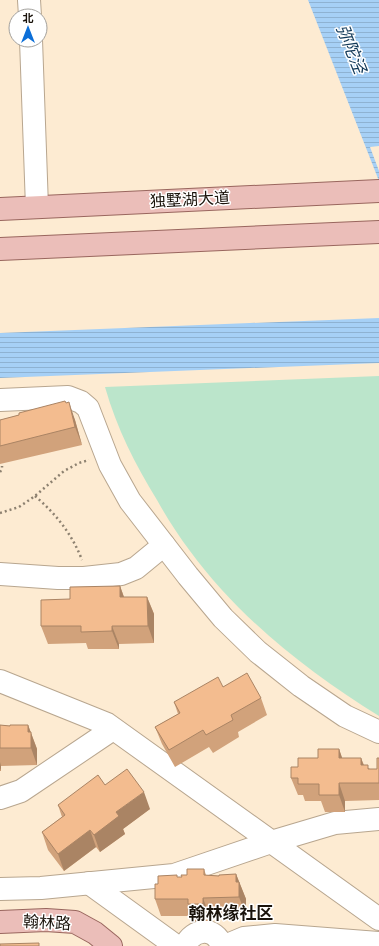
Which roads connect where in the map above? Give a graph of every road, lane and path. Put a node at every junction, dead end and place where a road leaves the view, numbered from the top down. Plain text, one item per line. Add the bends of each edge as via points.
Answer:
1 (31, 48) edge
2 (375, 191) edge
3 (37, 207) junction
4 (0, 209) edge
5 (379, 232) edge
6 (0, 249) edge
7 (0, 400) edge
8 (106, 456) junction
9 (2, 466) dead end
10 (0, 472) edge
11 (35, 496) junction
12 (0, 513) edge
13 (164, 545) junction
14 (0, 574) edge
15 (84, 578) junction
16 (0, 681) edge
17 (113, 729) junction
18 (379, 732) edge
19 (0, 798) edge
20 (379, 819) edge
21 (271, 842) junction
22 (89, 883) junction
23 (0, 889) edge
24 (379, 919) edge
25 (0, 922) edge
26 (379, 944) edge
27 (111, 946) edge
28 (176, 946) edge
29 (185, 946) edge
30 (222, 946) edge
31 (225, 946) edge

1 - 3 lane
2 - 3 main road, 独墅湖大道
3 - 4 main road, 独墅湖大道
5 - 6 main road
7 - 8 lane via 68,398 81,402 88,408
8 - 11 path via 79,463 64,471
8 - 13 lane via 130,501
9 - 10 path
11 - 12 path via 19,507
11 - 15 path via 75,543 82,560
13 - 15 lane via 136,568 121,574
13 - 18 lane via 223,618 258,652 345,716
14 - 15 lane
16 - 17 lane via 107,724
17 - 19 lane via 21,791
17 - 21 lane
20 - 21 lane via 335,823
21 - 22 lane via 174,874
21 - 24 lane
22 - 23 lane
22 - 28 lane
25 - 27 main road, 翰林路 via 75,922
26 - 31 lane via 275,935 244,938
29 - 30 lane via 192,936 203,932 216,936

